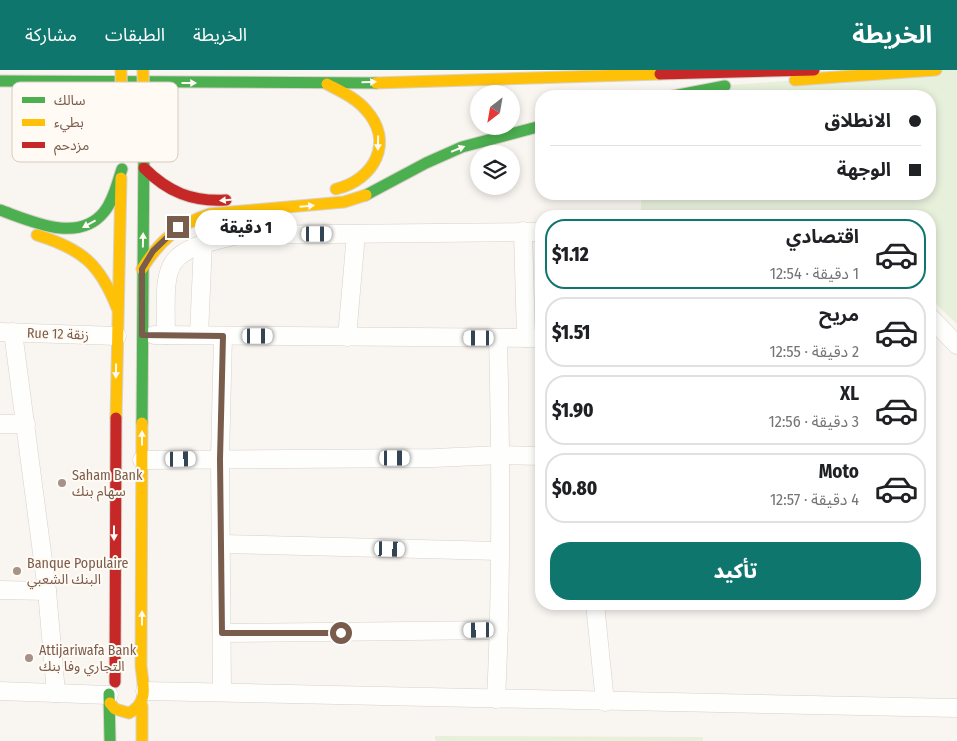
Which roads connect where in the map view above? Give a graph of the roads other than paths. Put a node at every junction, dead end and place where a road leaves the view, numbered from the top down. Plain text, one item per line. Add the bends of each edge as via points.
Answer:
1 (814, 70) edge
2 (936, 70) edge
3 (0, 81) edge
4 (109, 82) edge
5 (178, 83) edge
6 (758, 83) dead end
7 (327, 84) junction
8 (738, 85) dead end
9 (700, 90) edge
10 (535, 128) edge
11 (120, 162) edge
12 (122, 162) edge
13 (144, 162) edge
14 (144, 168) junction
15 (328, 189) dead end
16 (239, 198) dead end
17 (0, 210) edge
18 (19, 230) dead end
19 (522, 231) junction
20 (535, 232) edge
21 (356, 234) junction
22 (203, 243) junction
23 (142, 269) junction
24 (117, 308) junction
25 (936, 323) edge
26 (7, 332) edge
27 (142, 335) junction
28 (166, 335) junction
29 (199, 335) junction
30 (116, 336) junction
31 (223, 336) junction
32 (348, 337) junction
33 (498, 338) junction
34 (534, 338) edge
35 (957, 345) edge
36 (0, 424) edge
37 (26, 424) junction
38 (501, 455) junction
39 (535, 456) edge
40 (220, 459) junction
41 (142, 460) junction
42 (222, 544) junction
43 (499, 551) junction
44 (0, 590) edge
45 (47, 591) junction
46 (597, 610) edge
47 (499, 630) junction
48 (222, 633) junction
49 (0, 691) edge
50 (222, 691) junction
51 (56, 693) junction
52 (111, 693) junction
53 (143, 694) junction
54 (496, 699) junction
55 (605, 702) junction
56 (957, 708) edge
57 (110, 741) edge
58 (142, 741) edge

7 -> 1 main road
2 - 6 main road
3 -> 4 main road
5 -> 7 main road
7 -> 15 main road via 368,111 378,128 380,146 375,163 364,178 348,187
8 - 9 main road
23 -> 10 main road via 164,237 193,219 210,214 344,202 369,194 462,147
11 -> 17 main road via 104,213 81,228 58,228
12 - 24 main road
13 - 14 main road, bridge
16 -> 14 main road via 209,202 190,200 172,193
23 -> 14 main road
18 - 24 main road via 57,241 84,255 105,278
19 - 20 street
19 - 21 street
19 - 34 street
21 - 22 street via 239,235
21 - 32 street
22 - 28 street via 170,264 165,288
22 - 29 street
23 - 27 main road
24 - 30 main road
25 - 35 street
26 - 30 street, Rue 12 زنقة
26 - 37 street
27 - 28 street
41 -> 27 main road
28 - 29 street
29 - 31 street
30 -> 52 main road
31 - 32 street
31 - 40 street
32 - 33 street
33 - 34 street
33 - 38 street
36 - 37 street
37 - 45 street
38 - 39 street
38 - 40 street
38 - 43 street
40 - 41 street
40 - 42 street
53 -> 41 main road
42 - 43 street
42 - 48 street
43 - 47 street
44 - 45 street
45 - 51 street
46 - 55 street
47 - 48 street
47 - 54 street
48 - 50 street
49 - 51 street
50 - 53 street
50 - 54 street
51 - 52 street
52 - 53 main road via 123,677 134,678
52 - 53 main road via 115,709 129,713
52 - 57 main road
53 - 58 main road
54 - 55 street
55 - 56 street

